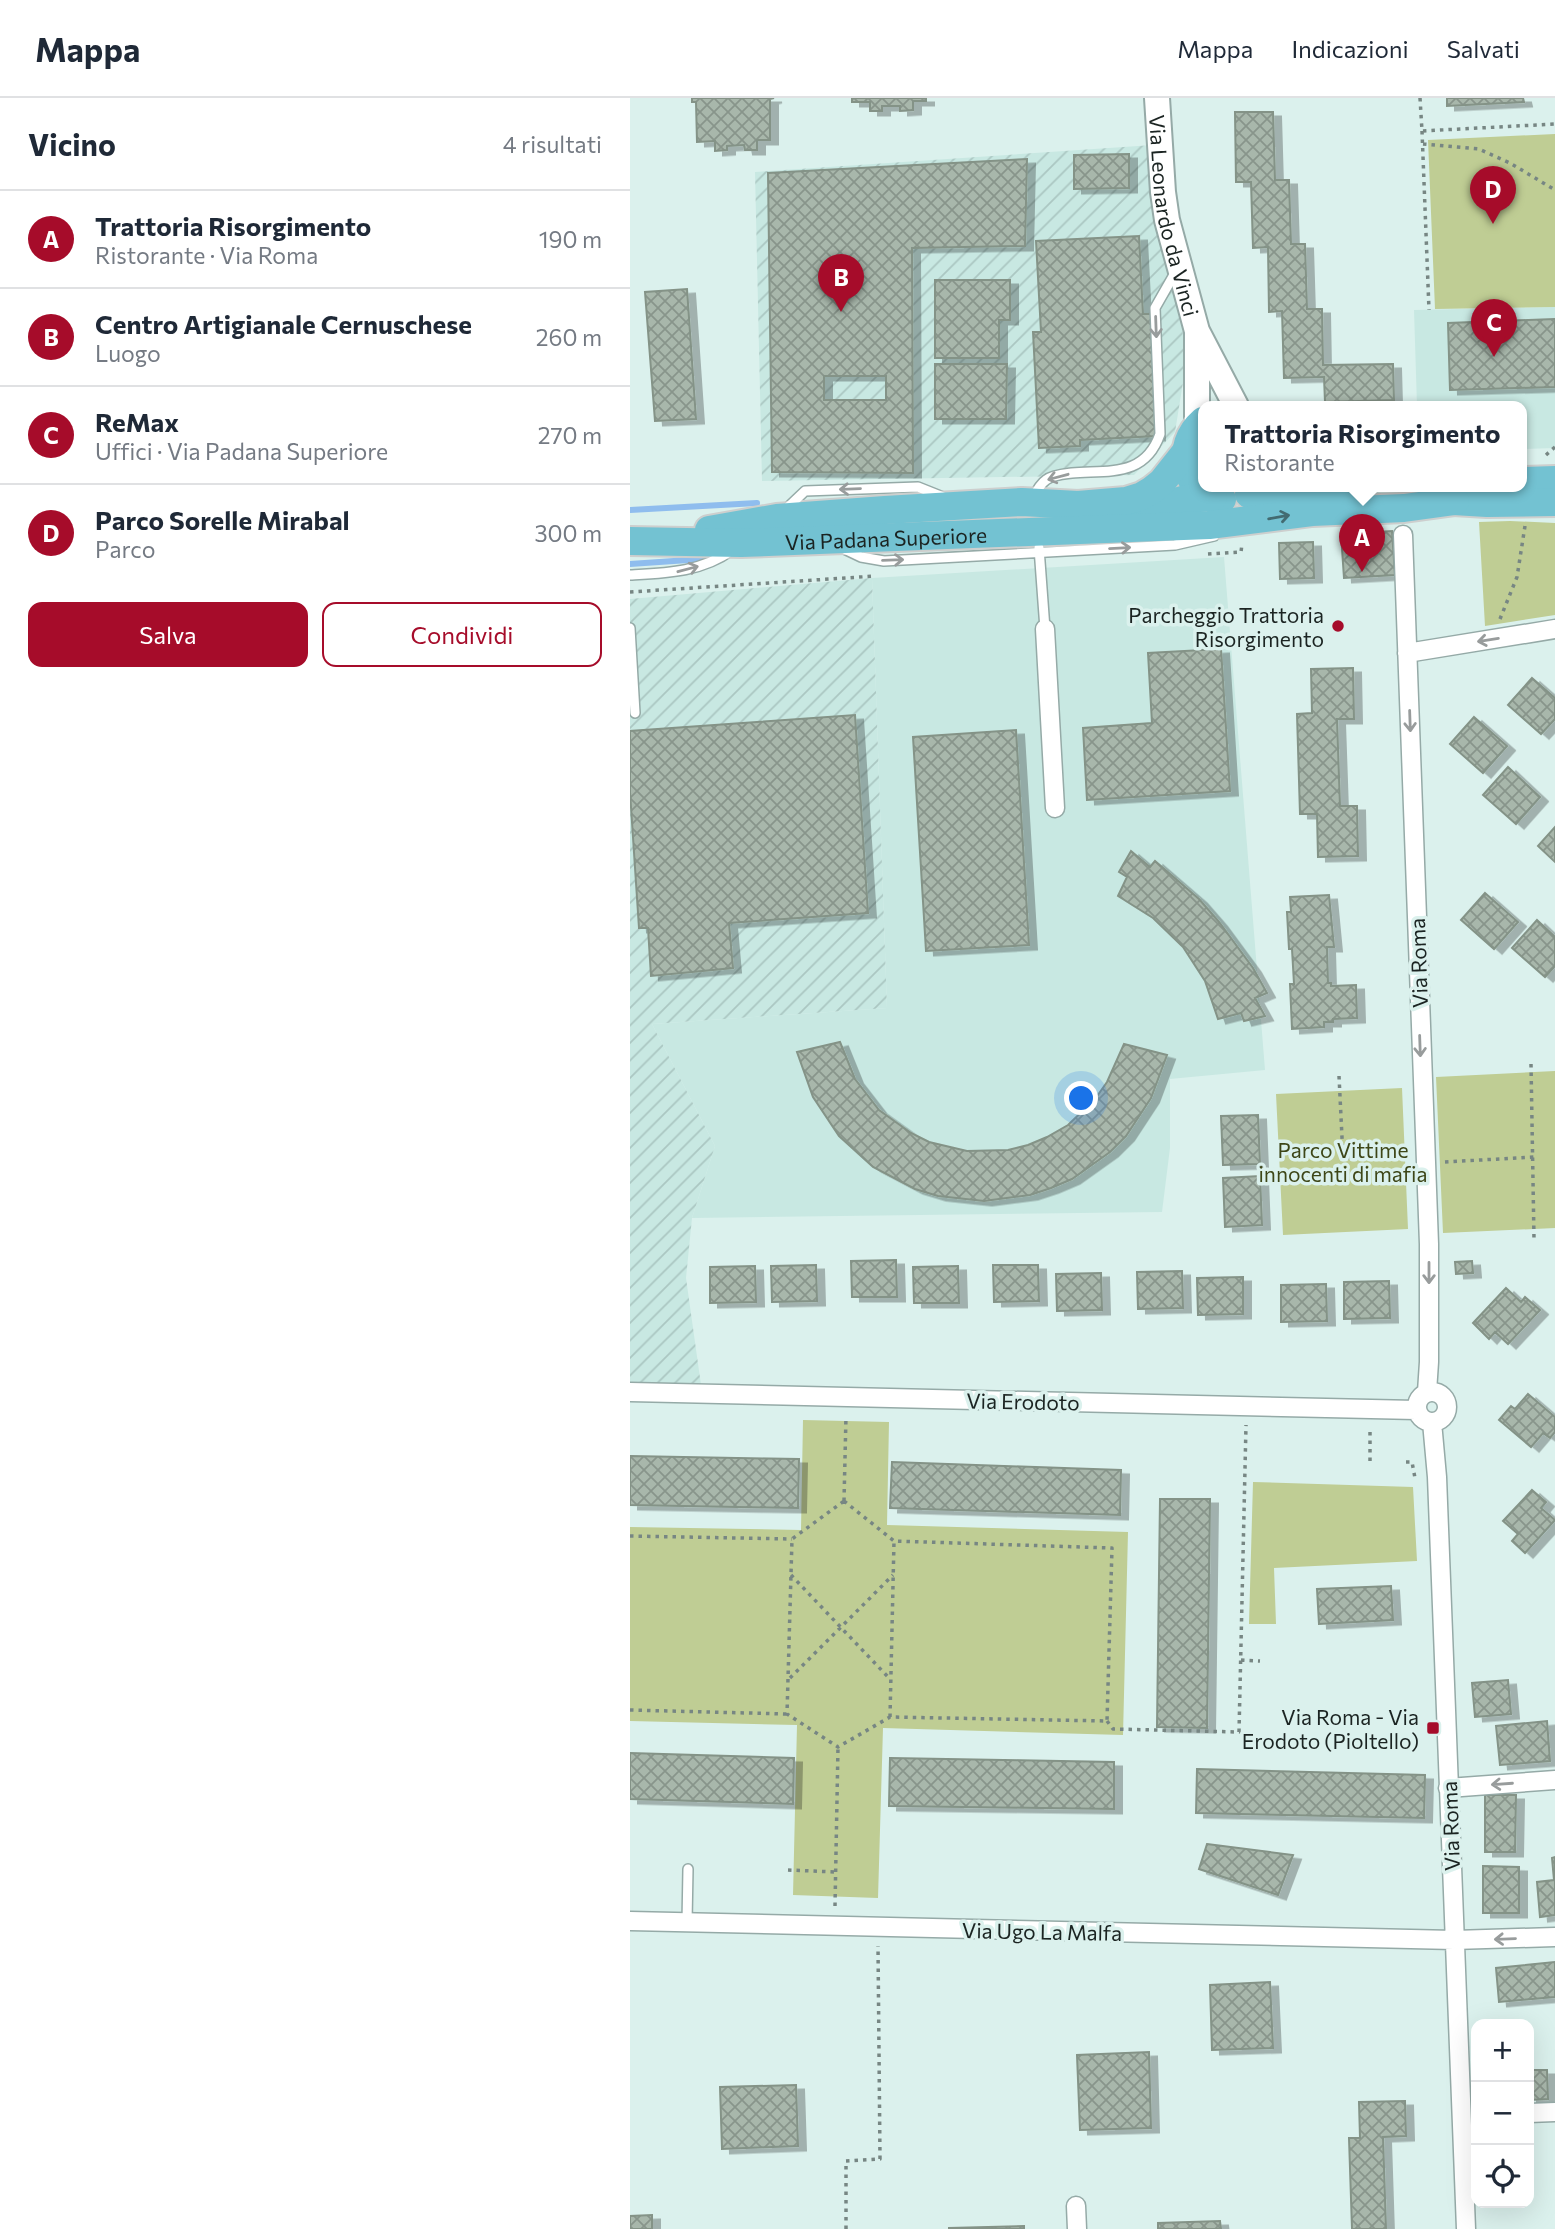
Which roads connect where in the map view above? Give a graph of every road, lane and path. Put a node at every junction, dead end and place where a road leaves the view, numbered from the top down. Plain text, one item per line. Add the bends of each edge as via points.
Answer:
1 (1157, 98) edge
2 (1420, 98) edge
3 (1555, 124) edge
4 (1422, 131) junction
5 (1423, 144) junction
6 (1555, 190) edge
7 (1180, 265) junction
8 (1429, 310) dead end
9 (1197, 331) junction
10 (1199, 401) edge
11 (1233, 401) edge
12 (1198, 427) edge
13 (1185, 453) junction
14 (1555, 480) edge
15 (1527, 481) edge
16 (1198, 488) edge
17 (1205, 492) edge
18 (1249, 492) edge
19 (1325, 492) edge
20 (1213, 497) junction
21 (1455, 502) junction
22 (1555, 502) edge
23 (787, 517) junction
24 (1526, 518) dead end
25 (1240, 522) junction
26 (1032, 527) junction
27 (1064, 531) junction
28 (835, 532) junction
29 (1403, 535) dead end
30 (637, 541) edge
31 (741, 543) junction
32 (630, 575) edge
33 (1496, 627) dead end
34 (630, 628) edge
35 (1045, 629) joint
36 (1555, 629) edge
37 (1407, 653) junction
38 (635, 713) dead end
39 (1055, 808) dead end
40 (1531, 1064) dead end
41 (1339, 1076) dead end
42 (1534, 1157) junction
43 (1426, 1159) junction
44 (1534, 1239) dead end
45 (630, 1392) edge
46 (1427, 1392) junction
47 (1247, 1406) junction
48 (1416, 1410) junction
49 (846, 1416) dead end
50 (1370, 1422) dead end
51 (1433, 1422) junction
52 (1370, 1461) dead end
53 (1406, 1462) dead end
54 (1415, 1478) dead end
55 (844, 1501) junction
56 (630, 1536) edge
57 (792, 1539) junction
58 (894, 1541) junction
59 (791, 1575) junction
60 (893, 1575) junction
61 (841, 1626) junction
62 (1241, 1660) junction
63 (1260, 1661) dead end
64 (891, 1679) junction
65 (788, 1680) junction
66 (630, 1710) edge
67 (787, 1714) junction
68 (890, 1717) junction
69 (1107, 1721) junction
70 (838, 1747) junction
71 (1555, 1780) edge
72 (1448, 1788) junction
73 (688, 1869) dead end
74 (788, 1870) dead end
75 (836, 1872) junction
76 (630, 1921) edge
77 (687, 1922) junction
78 (834, 1926) junction
79 (878, 1927) junction
80 (1555, 1937) edge
81 (1454, 1940) junction
82 (1555, 2112) edge
83 (1534, 2113) edge
84 (1469, 2115) edge
85 (1076, 2206) dead end
86 (846, 2229) edge
87 (1077, 2229) edge
88 (1466, 2229) edge

1 - 7 street, Via Leonardo da Vinci via 1165,206
2 - 4 path
3 - 4 path
4 - 5 path
5 - 6 path via 1479,149
5 - 8 path
7 - 9 street, Via Leonardo da Vinci
7 -> 26 lane via 1155,308 1160,434 1156,446 1128,469 1046,480 1038,489
9 - 10 street, Via Leonardo da Vinci
9 - 11 street, Via Leonardo da Vinci
12 - 13 main road, Via Padana Superiore
13 - 16 main road via 1186,466
13 - 26 main road, Via Padana Superiore via 1147,494 1117,503 1078,505
14 - 15 main road
17 - 20 main road
18 - 20 main road via 1227,499
19 - 21 main road
20 - 27 main road via 1186,499
21 - 22 main road
25 -> 21 main road via 1320,511
26 -> 23 main road, Via Padana Superiore via 964,505
23 - 28 lane, Via Padana Superiore
23 - 30 main road, Via Padana Superiore
24 - 33 path via 1517,576
26 -> 25 lane via 1175,544 1217,535
25 - 27 main road
26 - 27 main road
28 -> 26 main road, Via Padana Superiore
26 - 35 lane
28 - 31 main road, Via Padana Superiore
29 - 37 street, Via Roma
30 - 31 main road, Via Padana Superiore
32 -> 31 lane via 699,566
34 - 38 lane
35 - 39 street
36 -> 37 street
37 -> 43 street, Via Roma
40 - 42 path
41 - 43 path via 1343,1158
42 - 43 path
42 - 44 path
43 -> 46 street, Via Roma
45 - 47 street, Via Erodoto
46 - 48 street via 1419,1398
46 - 51 street via 1439,1393 1447,1404 1444,1416
47 - 48 street, Via Erodoto
47 - 62 path
48 - 51 street via 1422,1419
49 - 55 path
50 - 52 path
51 - 72 street, Via Roma
53 - 54 path via 1412,1462
55 - 57 path
55 - 58 path
56 - 57 path
57 - 59 path
58 - 60 path
58 - 69 path via 1112,1548
59 - 61 path
59 - 65 path
60 - 61 path
60 - 64 path
61 - 64 path
61 - 65 path
62 - 63 path
62 - 69 path via 1239,1732 1113,1729
64 - 68 path
65 - 67 path
66 - 67 path
67 - 70 path
68 - 69 path
68 - 70 path
70 - 75 path
71 -> 72 street
72 - 81 street, Via Roma
73 - 77 lane
74 - 75 path
75 - 78 path
76 - 77 street, Via Ugo La Malfa
77 - 78 street, Via Ugo La Malfa
78 - 79 street, Via Ugo La Malfa
79 - 81 street, Via Ugo La Malfa
79 - 86 path via 880,2159 846,2161
80 -> 81 street, Via Ugo La Malfa
81 - 84 street, Via Roma
82 - 83 street
84 - 88 street, Via Roma
85 - 87 street

